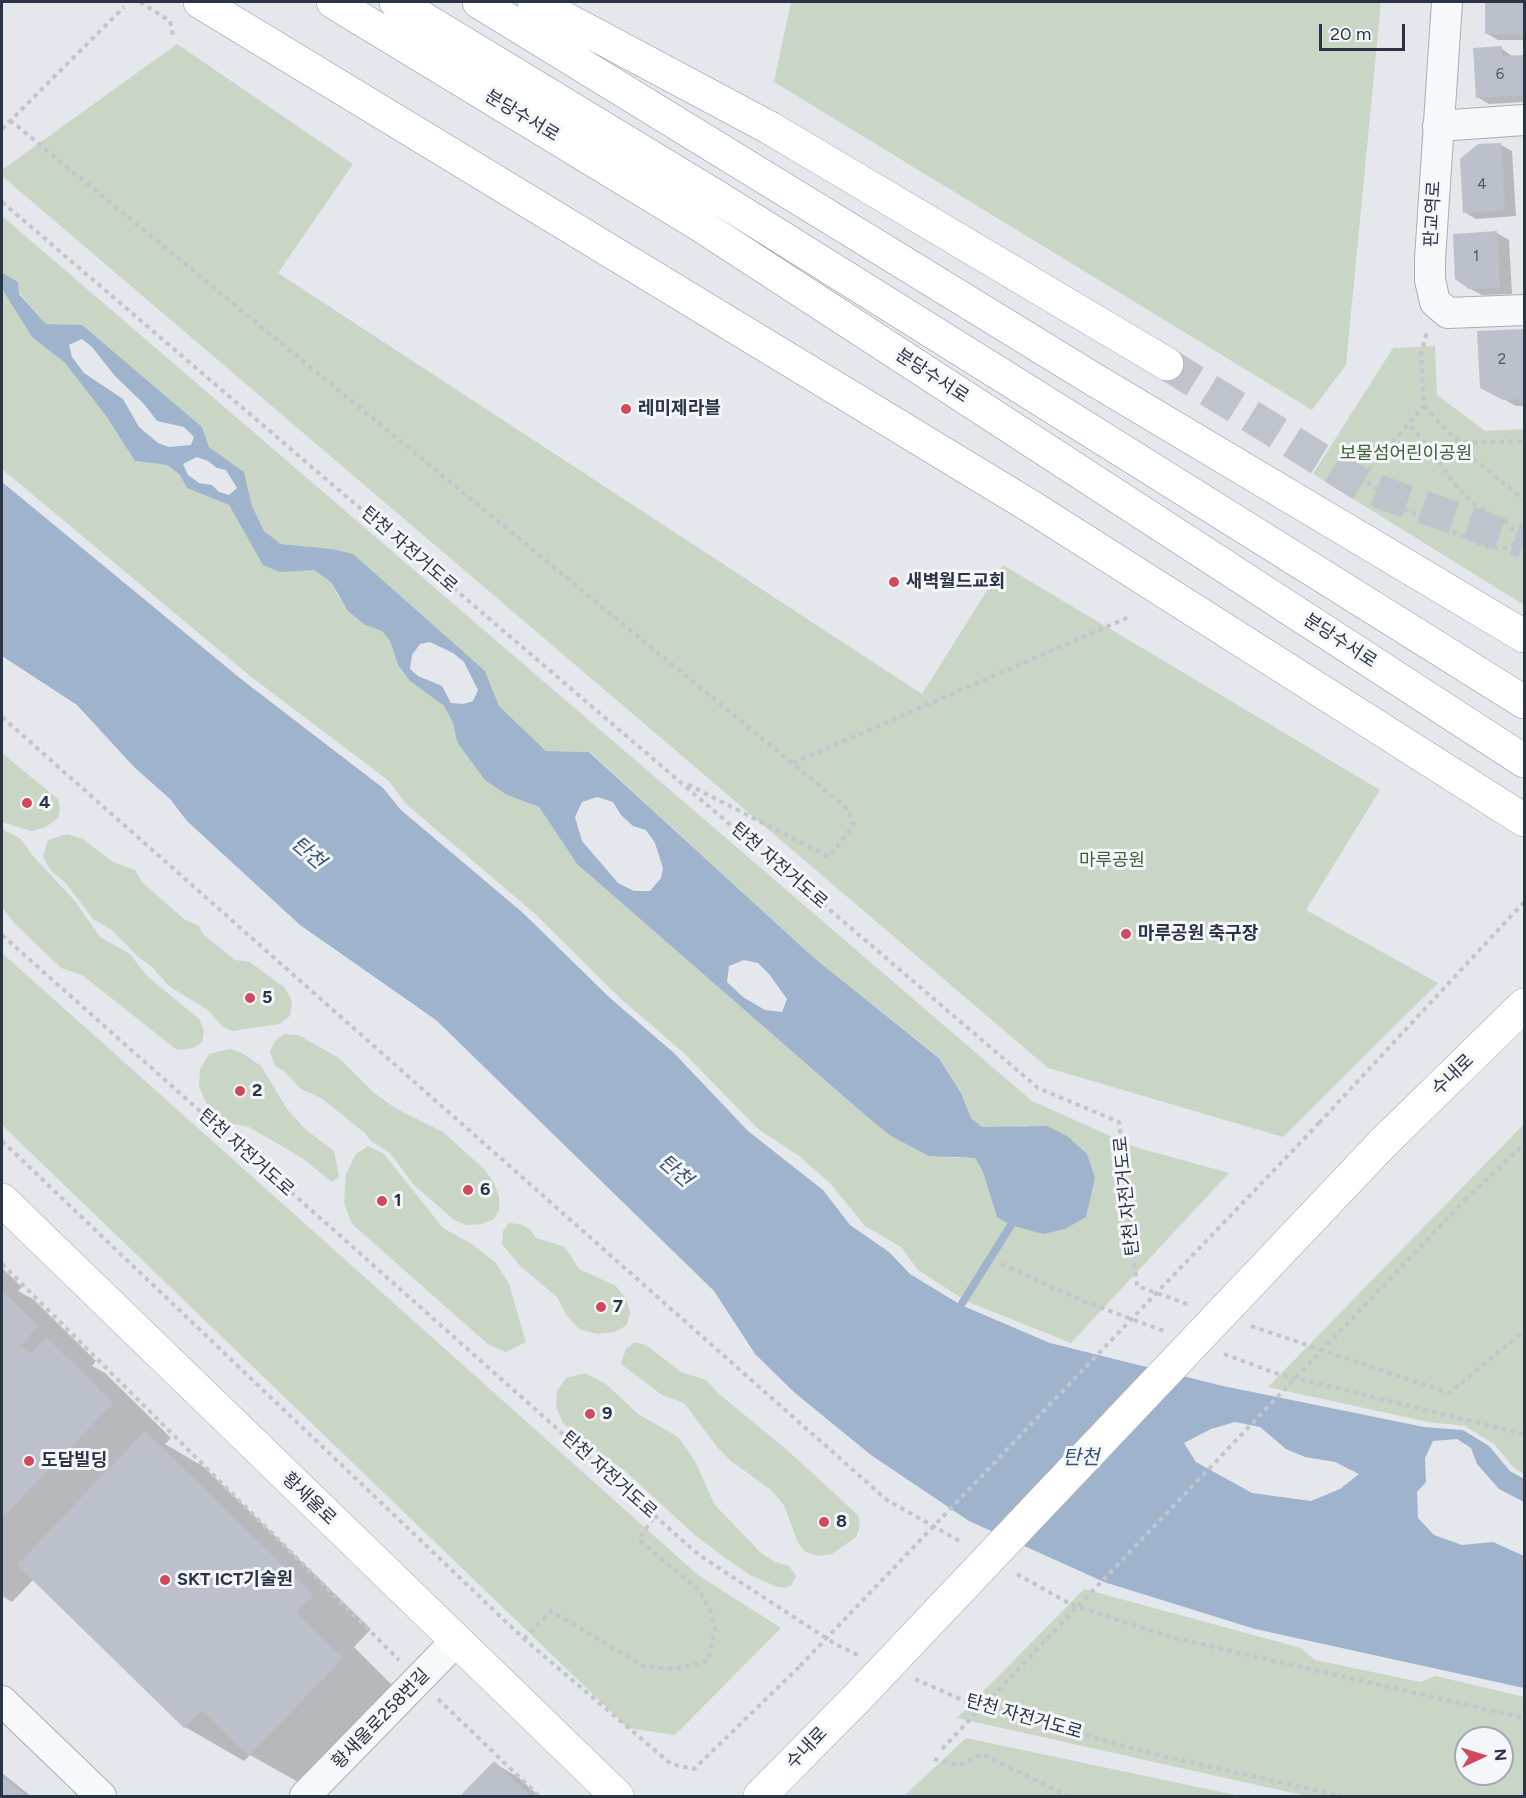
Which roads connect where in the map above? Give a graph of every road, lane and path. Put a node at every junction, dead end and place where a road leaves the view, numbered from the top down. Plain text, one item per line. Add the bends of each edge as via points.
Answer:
1 (140, 2) edge
2 (200, 2) edge
3 (333, 2) edge
4 (396, 2) edge
5 (479, 2) edge
6 (534, 2) edge
7 (1447, 2) edge
8 (124, 7) dead end
9 (173, 36) dead end
10 (10, 120) junction
11 (1524, 120) edge
12 (1438, 126) junction
13 (2, 129) edge
14 (2, 202) edge
15 (1435, 302) junction
16 (1524, 310) edge
17 (1167, 364) tunnel mouth
18 (1424, 406) junction
19 (1408, 424) junction
20 (1453, 437) junction
21 (1524, 441) edge
22 (1360, 477) junction
23 (1351, 490) dead end
24 (1524, 500) edge
25 (1129, 617) dead end
26 (1524, 636) edge
27 (1524, 702) edge
28 (2, 717) edge
29 (1524, 761) edge
30 (793, 763) junction
31 (677, 779) junction
32 (1516, 809) edge
33 (1524, 902) edge
34 (2, 935) edge
35 (1524, 1005) edge
36 (2, 1141) edge
37 (1524, 1144) edge
38 (2, 1200) edge
39 (2, 1264) edge
40 (1001, 1264) dead end
41 (1193, 1305) dead end
42 (1248, 1325) dead end
43 (1524, 1331) edge
44 (1168, 1333) dead end
45 (1222, 1353) dead end
46 (1524, 1434) edge
47 (654, 1515) junction
48 (969, 1547) dead end
49 (1011, 1570) dead end
50 (524, 1639) junction
51 (456, 1641) junction
52 (868, 1659) dead end
53 (912, 1678) dead end
54 (418, 1680) junction
55 (2, 1701) edge
56 (1524, 1718) edge
57 (942, 1749) dead end
58 (934, 1759) dead end
59 (101, 1797) edge
60 (305, 1797) edge
61 (539, 1797) edge
62 (617, 1797) edge
63 (760, 1797) edge
64 (1067, 1797) edge
65 (1341, 1797) edge

1 - 9 path via 170,21
2 - 32 main road via 1030,506
3 - 29 main road, 분당수서로 via 700,225
4 - 27 main road, 분당수서로 via 717,197
5 - 26 main road via 1093,379
6 - 17 main road via 770,128
7 - 12 street, 판교역로
8 - 10 path
10 - 13 path
10 - 30 path
11 - 12 street
12 - 15 street, 판교역로 via 1430,280
14 - 31 path, 탄천 자전거도로
15 - 16 street via 1448,314
15 - 18 path via 1421,354
18 - 19 path
18 - 20 path
19 - 22 path
19 - 22 path via 1458,488 1475,505 1505,521 1517,535 1512,546 1483,546 1399,506
20 - 21 path via 1468,443
20 - 24 path
22 - 23 path
25 - 30 path
28 - 48 path via 887,1500
30 - 31 path via 848,809 853,826 830,857
31 - 41 path, 탄천 자전거도로 via 1038,1088 1119,1122 1137,1286
33 - 50 path, bridge via 1319,1123 800,1666 694,1769 671,1764
34 - 47 path, 탄천 자전거도로
35 - 63 main road, 수내로, bridge via 1382,1144
36 - 50 path
37 - 57 path, bridge via 1465,1200
38 - 51 main road, 황새울로
39 - 54 path
40 - 44 path
42 - 43 path via 1449,1394
45 - 46 path via 1275,1373
47 - 50 path via 639,1540 699,1590 715,1629 708,1661 675,1669 644,1666 550,1611
47 - 52 path, 탄천 자전거도로 via 699,1555 835,1644
49 - 56 path via 1072,1605 1173,1638
51 - 54 street, 황새울로258번길
51 - 62 main road, 황새울로
53 - 65 path, 탄천 자전거도로 via 967,1702 1153,1754
54 - 60 street, 황새울로258번길
54 - 61 path
55 - 59 street
58 - 64 path via 959,1765 983,1754

